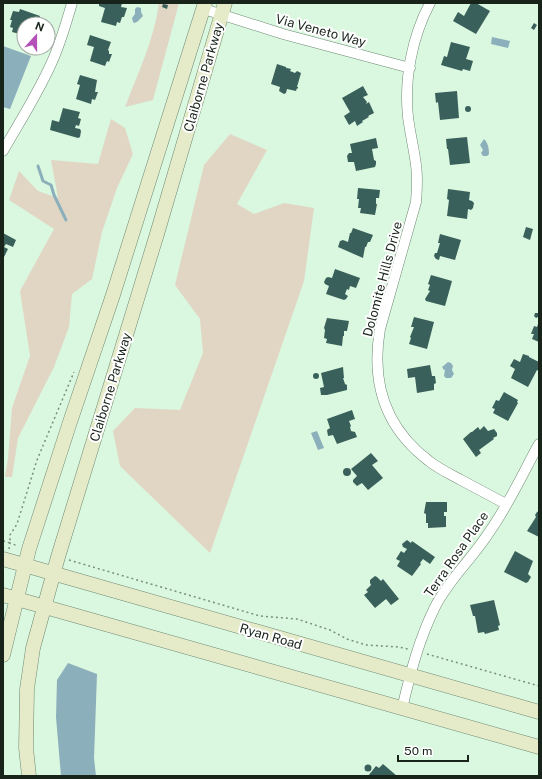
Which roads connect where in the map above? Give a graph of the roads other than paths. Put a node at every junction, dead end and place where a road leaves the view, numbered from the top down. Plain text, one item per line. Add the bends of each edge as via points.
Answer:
1 (72, 3) edge
2 (430, 3) edge
3 (204, 6) edge
4 (223, 9) edge
5 (410, 68) junction
6 (3, 151) edge
7 (539, 444) edge
8 (506, 504) junction
9 (3, 559) edge
10 (25, 565) junction
11 (54, 574) junction
12 (10, 597) edge
13 (44, 606) junction
14 (3, 655) edge
15 (410, 676) junction
16 (402, 709) junction
17 (539, 712) edge
18 (539, 747) edge
19 (29, 776) edge

1 - 6 street via 51,64
2 - 5 street, Dolomite Hills Drive via 418,31
3 - 4 street, Via Veneto Way
3 - 10 main road, Claiborne Parkway via 114,294 68,425
4 - 5 street, Via Veneto Way via 283,34
4 - 11 main road, Claiborne Parkway
5 - 8 street, Dolomite Hills Drive via 408,115 416,166 416,202 380,330 377,346 378,381 390,414 418,452 430,462
7 - 8 street, Terra Rosa Place
8 - 15 street, Terra Rosa Place via 490,531 444,590 425,630
9 - 10 main road, Ryan Road
10 - 11 main road, Ryan Road
10 - 12 main road, Claiborne Parkway
11 - 13 main road, Claiborne Parkway
11 - 15 main road, Ryan Road
12 - 13 main road
12 - 14 main road, Claiborne Parkway
13 - 16 main road
13 - 19 main road, Claiborne Parkway via 33,648 27,689 26,748
15 - 16 street, Terra Rosa Place
15 - 17 main road, Ryan Road
16 - 18 main road

